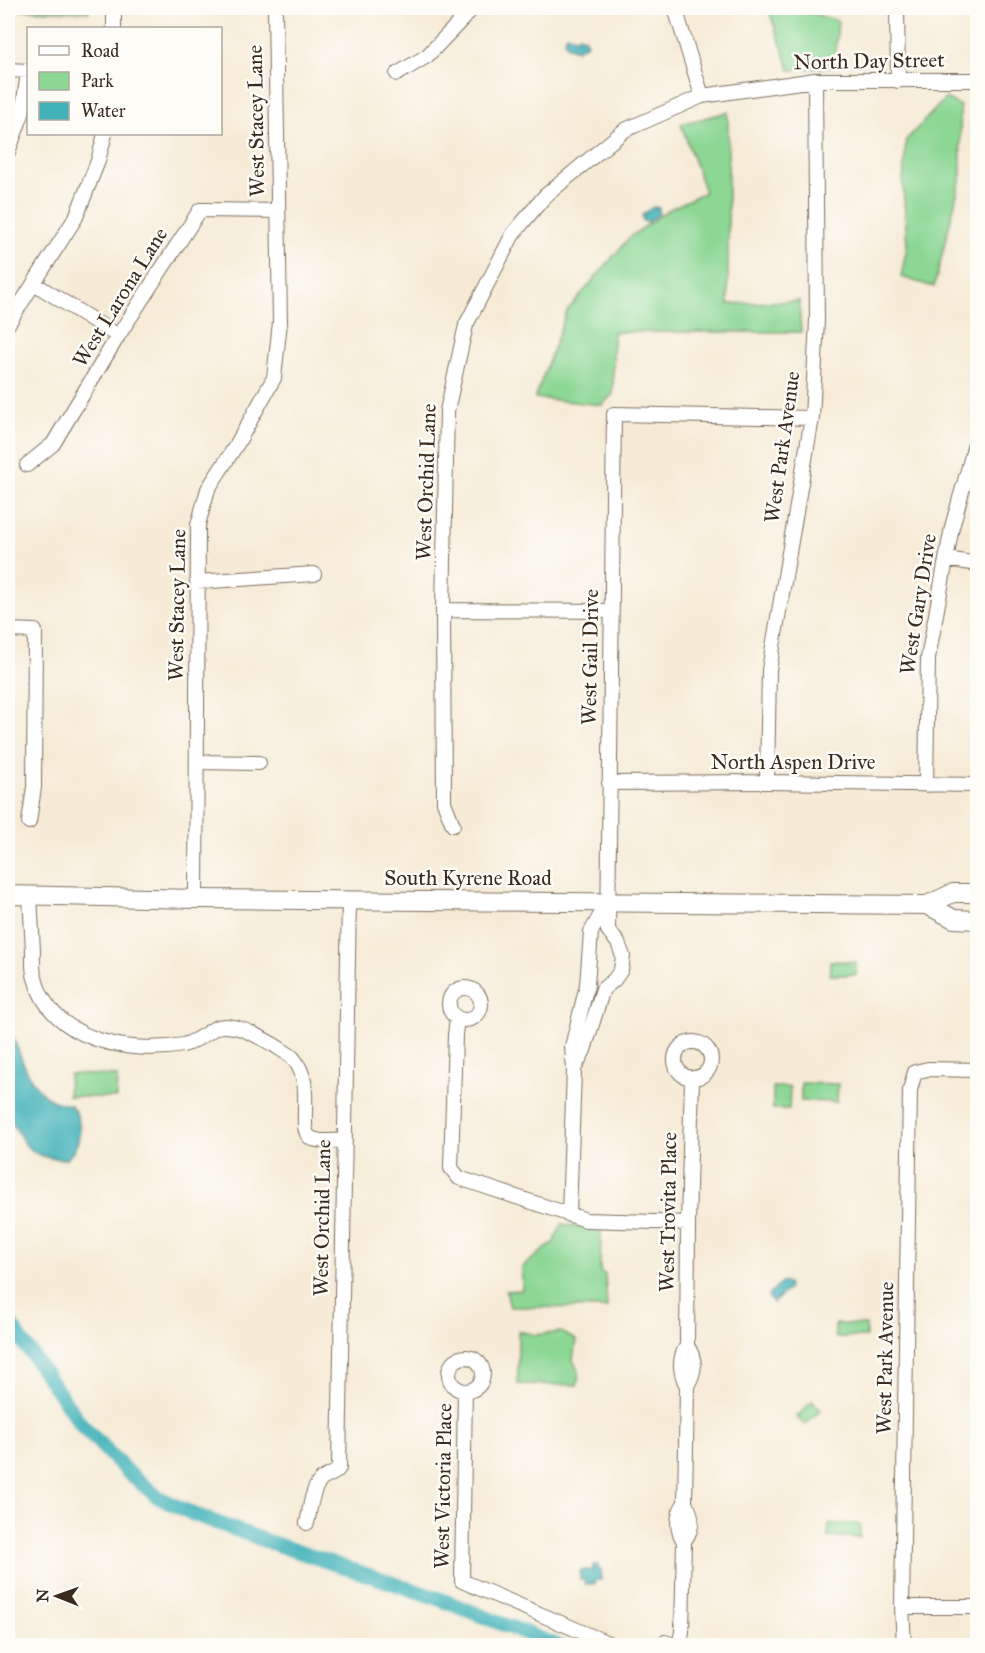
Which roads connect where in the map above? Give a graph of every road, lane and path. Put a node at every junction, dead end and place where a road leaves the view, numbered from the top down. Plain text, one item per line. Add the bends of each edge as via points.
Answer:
1 (114, 8) edge
2 (275, 8) edge
3 (473, 8) edge
4 (675, 8) edge
5 (897, 8) edge
6 (114, 27) edge
7 (8, 70) edge
8 (27, 72) edge
9 (397, 74) dead end
10 (27, 78) edge
11 (815, 80) junction
12 (978, 80) edge
13 (898, 81) junction
14 (702, 96) junction
15 (626, 130) joint
16 (105, 135) edge
17 (8, 152) edge
18 (278, 211) junction
19 (35, 284) junction
20 (8, 324) edge
21 (118, 336) junction
22 (812, 418) junction
23 (978, 434) edge
24 (27, 465) dead end
25 (946, 559) junction
26 (978, 564) edge
27 (314, 574) dead end
28 (197, 582) junction
29 (443, 610) junction
30 (612, 611) junction
31 (8, 630) edge
32 (197, 762) junction
33 (259, 763) dead end
34 (767, 782) junction
35 (609, 783) junction
36 (926, 785) junction
37 (978, 785) edge
38 (29, 822) dead end
39 (453, 825) dead end
40 (978, 893) edge
41 (8, 896) edge
42 (30, 896) junction
43 (196, 899) junction
44 (349, 900) junction
45 (608, 901) junction
46 (927, 904) junction
47 (978, 920) edge
48 (587, 985) junction
49 (603, 989) junction
50 (458, 1018) dead end
51 (574, 1069) junction
52 (978, 1070) edge
53 (692, 1079) dead end
54 (345, 1140) junction
55 (569, 1215) junction
56 (688, 1223) junction
57 (465, 1391) dead end
58 (307, 1523) dead end
59 (902, 1606) junction
60 (978, 1607) edge
61 (615, 1646) edge
62 (658, 1646) edge
63 (678, 1646) edge
64 (904, 1646) edge

1 - 6 street
2 - 18 street, West Stacey Lane
3 - 9 street via 427,57
4 - 14 street
5 - 13 street
7 - 8 street
10 - 17 street via 21,114
11 - 13 street, North Day Street
11 - 14 street, North Day Street
11 - 22 street, West Park Avenue via 817,320
12 - 13 street, North Day Street
14 - 15 street, North Day Street
15 - 29 street, West Orchid Lane via 544,196 513,234 466,325 447,411
16 - 19 street via 76,217
18 - 21 street, West Larona Lane via 200,210
18 - 28 street, West Stacey Lane via 280,322 274,378 208,489 198,525
19 - 20 street
19 - 21 street
21 - 24 street, West Larona Lane via 53,444
22 - 30 street, West Gail Drive via 614,414
22 - 34 street, West Park Avenue via 769,670
23 - 25 street, West Gary Drive
25 - 26 street
25 - 36 street, West Gary Drive via 928,658
27 - 28 street
28 - 32 street, West Stacey Lane
29 - 30 street
29 - 39 street, West Orchid Lane via 444,802
30 - 35 street, West Gail Drive
31 - 38 street via 35,631 34,787
32 - 33 street
32 - 43 street, West Stacey Lane
34 - 35 street, North Aspen Drive
34 - 36 street, North Aspen Drive
35 - 45 street, West Gail Drive
36 - 37 street, North Aspen Drive
40 - 46 main road, South Kyrene Road via 953,893
41 - 42 main road, South Kyrene Road
42 - 43 main road, South Kyrene Road
42 - 54 street via 34,977 48,1007 61,1020 97,1039 137,1048 186,1044 217,1027 240,1027 293,1058 305,1085 307,1136 314,1140
43 - 44 main road, South Kyrene Road
44 - 45 main road, South Kyrene Road
44 - 54 street, West Orchid Lane
45 - 46 main road, South Kyrene Road
45 - 48 street, West Gail Drive via 591,932
45 - 49 street, West Gail Drive via 608,930 623,956 621,970
46 - 47 main road via 954,920
48 - 49 street
48 - 51 street, West Gail Drive via 572,1047
49 - 51 street, West Gail Drive via 588,1041
50 - 55 street via 451,1168 459,1178
51 - 55 street, West Gail Drive
52 - 59 street, West Park Avenue via 915,1072 910,1090
53 - 56 street, West Trovita Place
54 - 58 street, West Orchid Lane via 339,1468 316,1488
55 - 56 street via 595,1221
56 - 63 street, West Trovita Place via 687,1346 694,1355 693,1375 687,1386 685,1503 679,1510 678,1533 684,1541 682,1632
57 - 61 street, West Victoria Place via 462,1581
59 - 60 street
59 - 64 street, West Park Avenue
62 - 63 street via 665,1642

